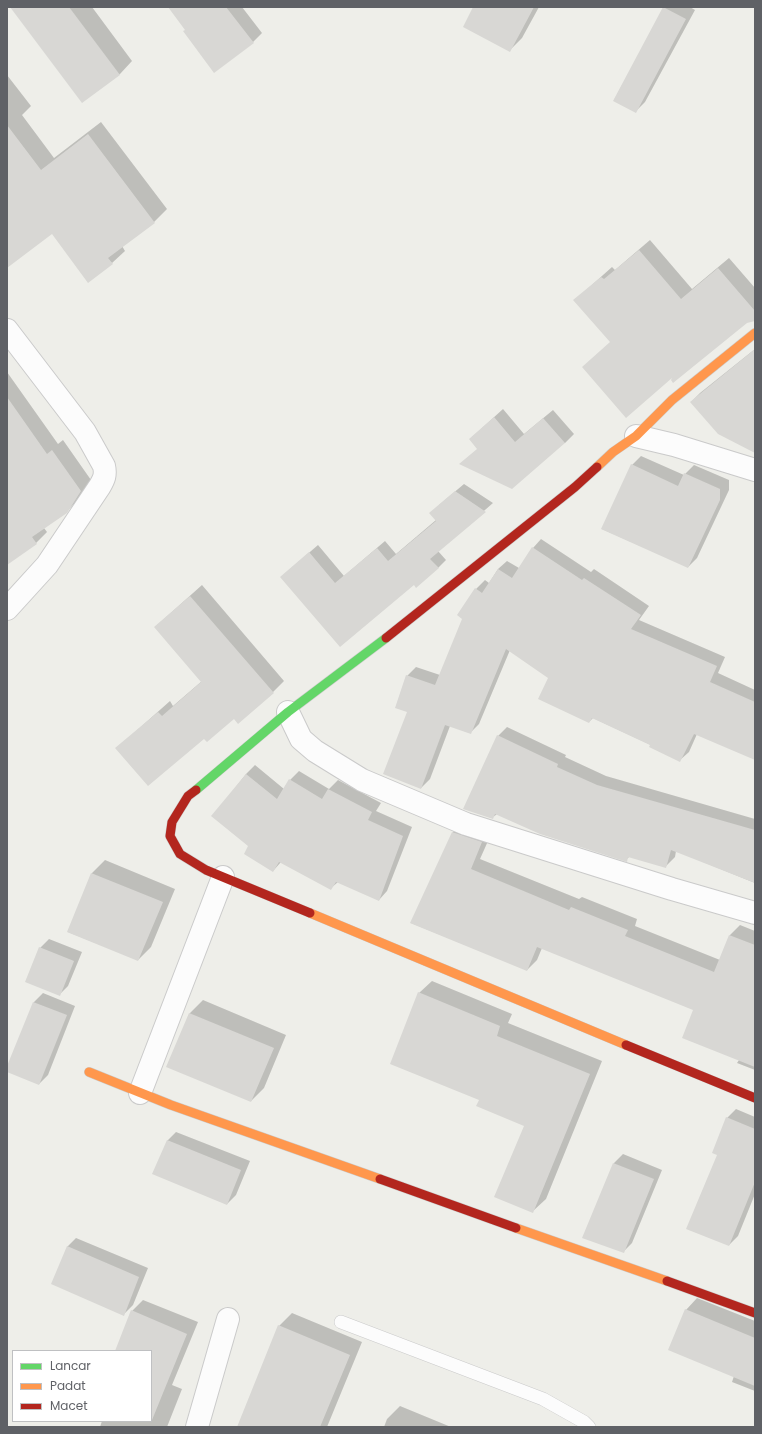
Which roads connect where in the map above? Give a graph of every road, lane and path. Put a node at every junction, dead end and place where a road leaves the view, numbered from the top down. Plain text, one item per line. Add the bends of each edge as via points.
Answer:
1 (7, 330) edge
2 (755, 333) edge
3 (636, 436) junction
4 (755, 470) edge
5 (7, 609) edge
6 (288, 712) junction
7 (223, 877) junction
8 (755, 913) edge
9 (89, 1072) dead end
10 (140, 1093) junction
11 (755, 1098) edge
12 (755, 1313) edge
13 (228, 1319) dead end
14 (341, 1322) dead end
15 (197, 1427) edge
16 (588, 1427) edge

1 - 5 street via 85,432 105,472 100,486 47,565
2 - 3 street via 672,400
3 - 4 street
3 - 6 street via 613,452 575,487 406,623
6 - 7 street via 188,796 172,822 170,836 180,854
6 - 8 street via 301,740 315,752 369,782 466,824 672,890
7 - 10 street
7 - 11 street
9 - 10 street
10 - 12 street
13 - 15 street
14 - 16 lane via 543,1399 584,1422

